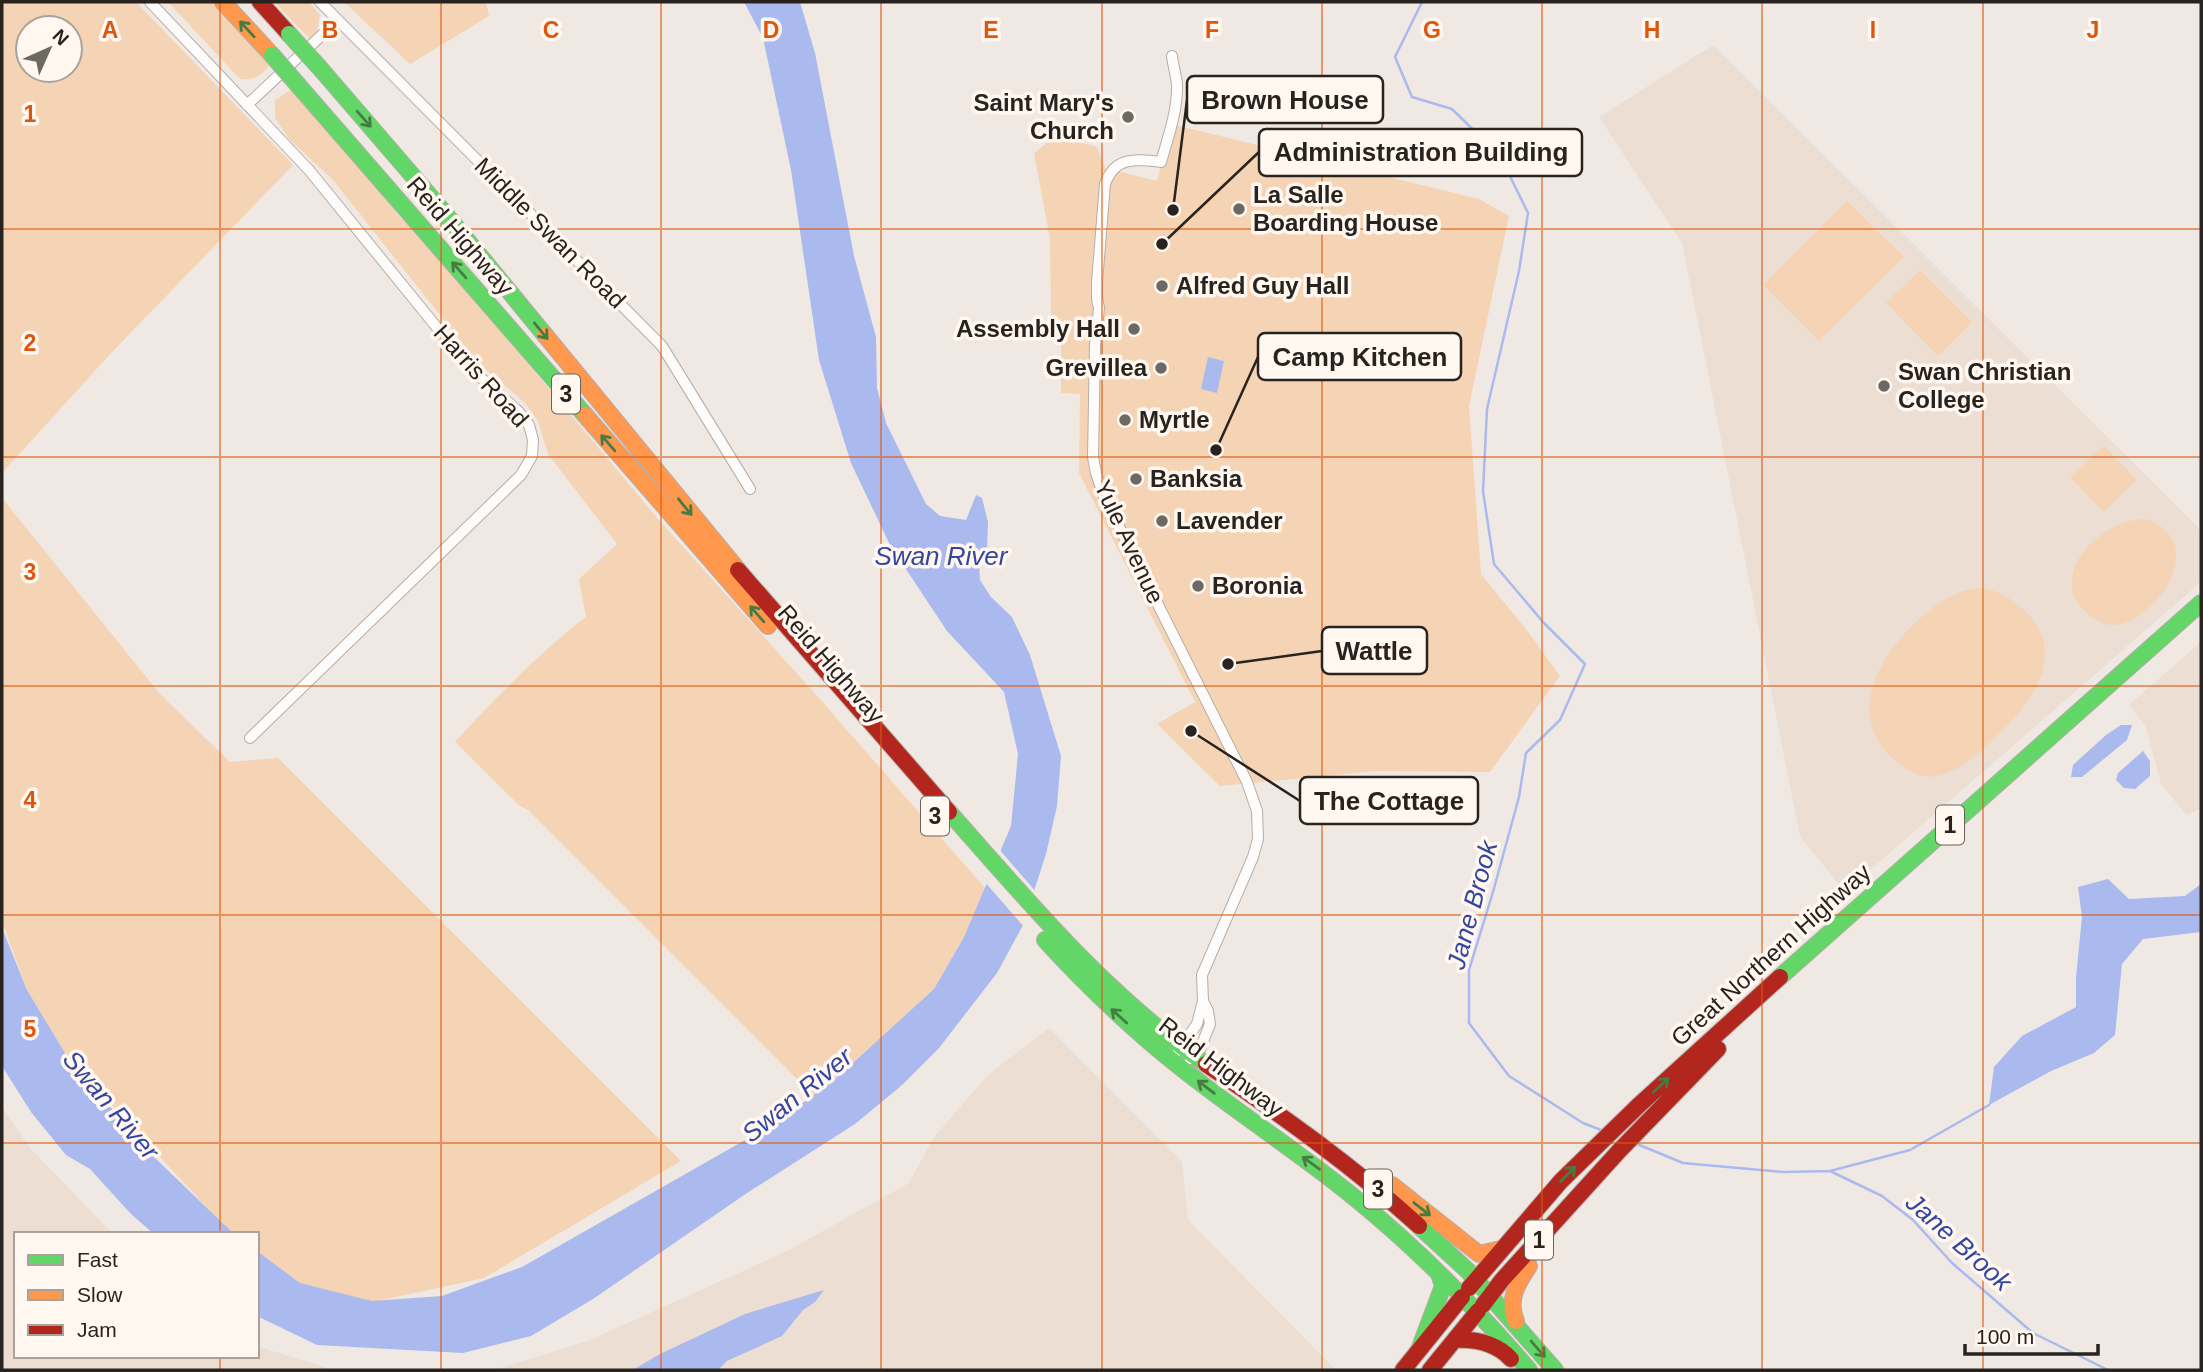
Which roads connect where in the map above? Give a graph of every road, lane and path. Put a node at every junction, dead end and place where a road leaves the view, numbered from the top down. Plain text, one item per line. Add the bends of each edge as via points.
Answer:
1 (150, 2) edge
2 (223, 2) edge
3 (260, 2) edge
4 (320, 2) edge
5 (338, 20) junction
6 (1172, 56) dead end
7 (247, 105) junction
8 (750, 489) dead end
9 (2201, 603) edge
10 (2201, 618) edge
11 (837, 696) junction
12 (250, 738) dead end
13 (1203, 1001) junction
14 (1182, 1058) junction
15 (1285, 1117) junction
16 (1576, 1200) junction
17 (1501, 1249) junction
18 (1439, 1273) junction
19 (1476, 1279) junction
20 (1490, 1294) junction
21 (1462, 1297) junction
22 (1478, 1311) junction
23 (1520, 1328) junction
24 (1455, 1340) junction
25 (1419, 1350) junction
26 (1403, 1370) edge
27 (1430, 1370) edge
28 (1521, 1370) edge
29 (1529, 1370) edge
30 (1555, 1370) edge

1 - 7 street, Harris Road
11 -> 2 main road, Reid Highway / 3, bridge
3 -> 11 main road, Reid Highway / 3, bridge via 443,211
4 - 5 street, Middle Swan Road
5 - 7 street
5 - 8 street, Middle Swan Road via 662,346
6 - 13 street, Yule Avenue via 1176,99 1161,162 1124,162 1114,168 1105,184 1096,294 1093,457 1104,497 1258,811 1255,851 1203,972
7 - 12 street, Harris Road via 309,170 469,368 519,412 533,440 521,475
17 -> 9 main road, Great Northern Highway / 1 via 1561,1181 1708,1041
10 - 16 main road, Great Northern Highway / 1 via 1716,1050
11 - 14 main road, Reid Highway / 3 via 1038,923
13 - 14 street, Yule Avenue
13 - 14 street, Yule Avenue via 1210,1024 1203,1044
14 - 15 main road, Reid Highway / 3
18 -> 14 main road, Reid Highway / 3
15 -> 17 main road via 1336,1142 1479,1254
15 - 19 main road, Reid Highway / 3 via 1385,1195
16 - 20 main road, Great Northern Highway / 1
16 - 23 main road via 1516,1285 1510,1303
17 - 19 main road, Great Northern Highway / 1
18 - 21 main road, Reid Highway / 3
18 - 25 main road via 1443,1286
19 - 20 main road, 3
19 - 21 main road, Great Northern Highway / 1
20 - 22 main road, Great Northern Highway / 1
20 - 23 main road, 3
21 - 22 main road, 3
21 - 25 main road, Great Northern Highway / 1
22 - 24 main road, Great Northern Highway / 1
22 - 29 main road, 3
23 -> 30 main road, 3
24 - 27 main road, Great Northern Highway / 1
24 - 28 main road via 1486,1343 1508,1354
25 - 26 main road, Great Northern Highway / 1

